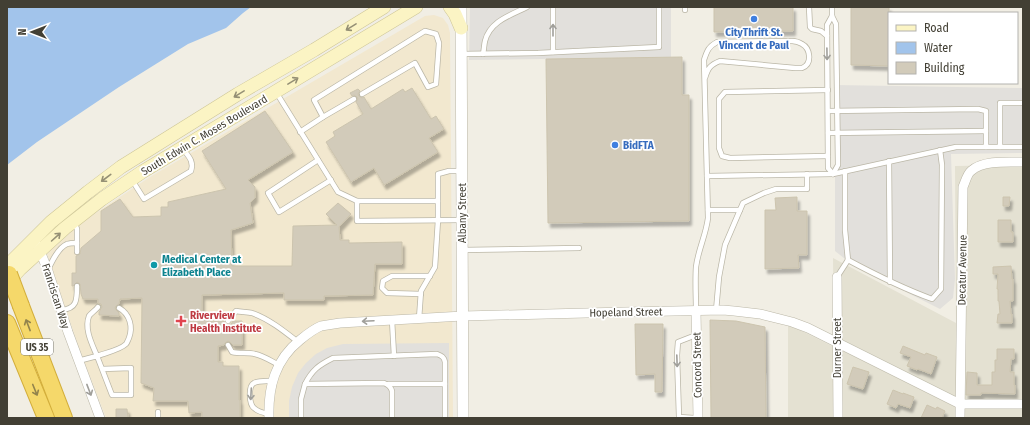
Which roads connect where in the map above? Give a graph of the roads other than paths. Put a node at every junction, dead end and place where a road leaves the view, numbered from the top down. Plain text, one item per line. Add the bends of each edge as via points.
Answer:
1 (384, 7) edge
2 (416, 7) edge
3 (450, 7) edge
4 (461, 7) edge
5 (527, 7) edge
6 (553, 7) edge
7 (659, 7) edge
8 (810, 7) edge
9 (832, 7) edge
10 (832, 16) junction
11 (461, 28) junction
12 (827, 36) junction
13 (553, 52) junction
14 (461, 54) junction
15 (483, 54) junction
16 (267, 77) junction
17 (705, 78) junction
18 (828, 90) junction
19 (275, 92) junction
20 (362, 94) dead end
21 (354, 99) dead end
22 (1023, 103) edge
23 (828, 111) junction
24 (837, 111) junction
25 (323, 117) junction
26 (986, 131) junction
27 (300, 132) junction
28 (828, 133) junction
29 (837, 133) junction
30 (174, 134) junction
31 (986, 147) junction
32 (1000, 147) junction
33 (1023, 147) edge
34 (182, 148) junction
35 (940, 150) junction
36 (828, 156) junction
37 (318, 160) junction
38 (889, 162) junction
39 (1020, 162) edge
40 (123, 166) junction
41 (462, 171) junction
42 (845, 171) junction
43 (807, 174) junction
44 (833, 174) junction
45 (707, 176) junction
46 (131, 179) junction
47 (330, 180) junction
48 (357, 201) junction
49 (438, 201) junction
50 (708, 210) junction
51 (740, 210) junction
52 (438, 220) junction
53 (462, 220) junction
54 (74, 222) junction
55 (34, 238) junction
56 (77, 243) junction
57 (579, 248) dead end
58 (40, 250) junction
59 (462, 250) junction
60 (77, 252) dead end
61 (848, 260) junction
62 (7, 266) edge
63 (7, 270) edge
64 (48, 270) junction
65 (430, 276) junction
66 (837, 277) joint
67 (890, 282) junction
68 (7, 283) edge
69 (77, 286) dead end
70 (421, 294) junction
71 (98, 307) dead end
72 (119, 308) dead end
73 (61, 310) junction
74 (696, 311) junction
75 (716, 311) junction
76 (463, 316) junction
77 (420, 319) junction
78 (392, 320) junction
79 (228, 321) dead end
80 (7, 322) edge
81 (696, 335) junction
82 (298, 342) junction
83 (837, 342) junction
84 (228, 345) dead end
85 (97, 356) junction
86 (394, 356) junction
87 (77, 358) junction
88 (279, 365) junction
89 (102, 369) junction
90 (273, 381) junction
91 (305, 384) junction
92 (388, 384) junction
93 (445, 384) junction
94 (53, 387) junction
95 (960, 404) junction
96 (1023, 404) edge
97 (158, 412) dead end
98 (46, 416) edge
99 (269, 416) edge
100 (840, 417) edge
101 (64, 418) edge
102 (69, 418) edge
103 (100, 418) edge
104 (158, 418) edge
105 (301, 418) edge
106 (392, 418) edge
107 (445, 418) edge
108 (463, 418) edge
109 (694, 418) edge
110 (698, 418) edge
111 (960, 418) edge

1 -> 16 main road, South Edwin C. Moses Boulevard
19 -> 2 main road, South Edwin C. Moses Boulevard
3 - 11 main road
4 - 11 street, Albany Street
5 - 15 lane via 493,25 485,40
13 -> 6 lane
7 - 13 lane via 659,47
8 - 12 lane via 810,27
9 - 10 lane
10 - 12 lane via 827,25
10 - 24 lane via 836,24
11 - 14 street, Albany Street
12 -> 18 lane
13 - 15 lane
14 - 15 lane
14 - 41 street, Albany Street
16 - 19 main road
16 -> 30 main road, South Edwin C. Moses Boulevard
17 - 17 lane via 708,69 720,61 803,68 807,64 809,52 801,43 792,41 717,42 707,50 704,60
17 - 45 lane
18 - 23 lane
18 - 36 lane via 725,92 719,99 718,148 722,156 730,158
19 - 27 lane
19 - 34 main road, South Edwin C. Moses Boulevard
20 - 25 lane via 414,63 428,87 436,84 439,43 436,34 425,31 314,100
21 - 25 lane
22 - 32 lane via 1000,103
23 - 24 lane
23 - 28 lane
24 - 26 lane via 978,109 986,111
24 - 29 lane
25 - 27 lane
26 - 29 lane
26 - 31 lane
27 - 37 lane
28 - 29 lane
28 - 36 lane
29 - 44 lane via 838,165
30 - 34 main road
30 - 40 main road, South Edwin C. Moses Boulevard
31 - 32 lane
31 - 35 lane
32 - 33 lane
34 - 46 main road, South Edwin C. Moses Boulevard
34 - 46 lane via 193,165 191,172 144,199
35 - 38 lane
35 - 67 lane via 941,289 932,299
36 - 44 lane via 828,168
37 - 47 lane
37 - 47 lane via 268,193 279,212
38 - 42 lane
38 - 67 lane
39 - 95 street, Decatur Avenue via 989,163 981,166 971,171 963,188
40 - 46 main road
40 -> 55 main road, South Edwin C. Moses Boulevard
41 - 49 lane via 438,174
41 - 53 street, Albany Street
42 - 44 lane
42 - 61 lane
43 - 44 lane
43 - 45 lane
43 - 51 lane via 807,189 776,189 743,203
45 - 50 lane
46 - 54 main road, South Edwin C. Moses Boulevard via 102,198
47 - 48 lane via 338,192
48 - 49 lane
48 - 52 lane via 357,221
49 - 52 lane
50 - 51 lane
50 - 74 lane via 707,229 696,268
51 - 75 lane via 724,245
52 - 53 lane
52 - 65 lane via 435,267
53 - 59 street, Albany Street
54 - 56 lane
58 -> 54 main road, South Edwin C. Moses Boulevard
55 - 58 street, Franciscan Way
55 - 62 main road, South Edwin C. Moses Boulevard
56 - 60 lane
56 - 64 lane via 64,246
57 - 59 lane
58 - 64 street, Franciscan Way
58 - 68 main road, South Edwin C. Moses Boulevard
59 - 76 street, Albany Street
61 - 66 lane
61 - 67 lane
94 -> 63 highway, US 35, bridge
64 - 73 street, Franciscan Way
65 - 70 lane
65 - 70 lane via 392,276 383,281 382,288 387,294
66 - 83 street, Durner Street
69 - 73 lane via 76,302 72,307
70 - 77 lane
71 - 85 lane via 90,316 88,326
72 - 85 lane via 130,321 130,334 126,344
73 - 87 street, Franciscan Way
74 - 75 street, Hopeland Street
74 - 76 street, Hopeland Street
74 - 81 street, Concord Street
75 - 83 street, Hopeland Street via 770,316 808,328
76 - 77 street, Hopeland Street
76 - 108 street, Albany Street
77 - 78 street, Hopeland Street
78 -> 82 street, Hopeland Street via 340,323 320,327
78 - 86 lane
79 - 82 lane via 236,311 252,313 285,331
80 -> 98 highway, US 35
81 -> 109 lane via 678,342 677,355 679,417
81 - 110 street, Concord Street
82 - 88 street, Hopeland Street via 287,352
83 - 95 street, Hopeland Street
83 - 100 street, Durner Street
84 - 88 lane via 232,352 254,354
85 - 87 lane
85 - 89 lane
86 - 91 lane via 333,358 310,374
86 - 93 lane via 441,355 445,362
87 -> 103 street, Franciscan Way
88 - 90 street, Hopeland Street
89 - 89 lane via 112,395 131,395 131,368
90 - 99 street, Hopeland Street
90 -> 99 lane via 254,382 250,392 253,407
91 - 92 lane
91 - 105 lane via 301,399
92 - 93 lane
92 - 106 lane via 392,392
93 - 107 lane
94 - 101 highway, US 35
94 - 102 highway
95 - 96 street, Hopeland Street
95 - 111 street, Decatur Avenue
97 - 104 lane

